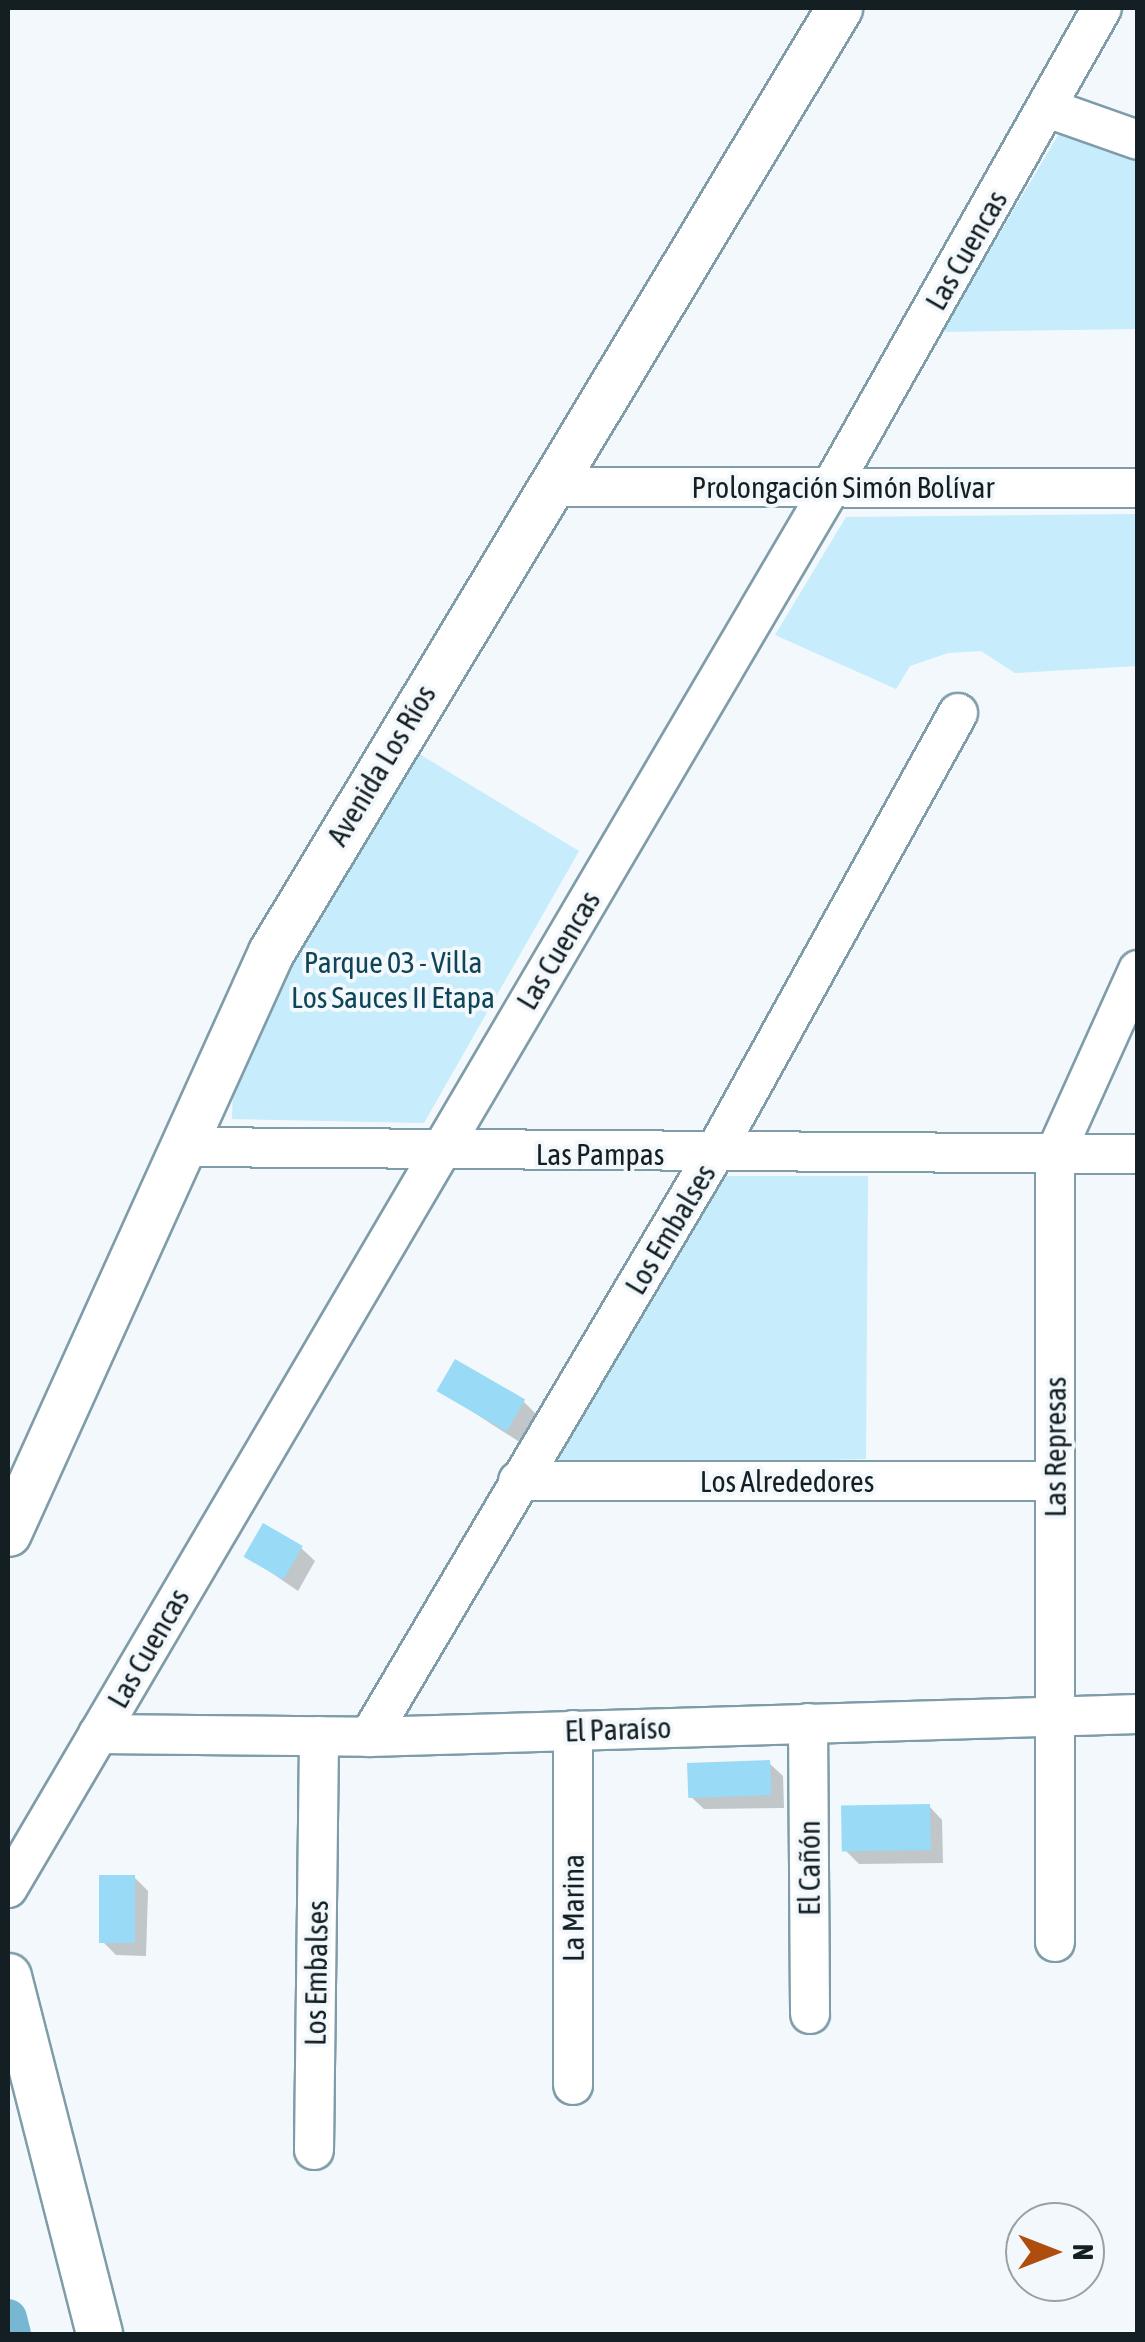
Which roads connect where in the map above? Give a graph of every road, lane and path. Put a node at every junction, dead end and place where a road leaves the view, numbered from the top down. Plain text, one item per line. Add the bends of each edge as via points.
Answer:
1 (1102, 8) edge
2 (836, 16) edge
3 (1046, 108) junction
4 (1138, 140) edge
5 (550, 487) junction
6 (831, 487) junction
7 (1138, 488) edge
8 (958, 713) dead end
9 (1138, 970) edge
10 (183, 1148) junction
11 (438, 1153) junction
12 (714, 1154) junction
13 (1055, 1154) junction
14 (1138, 1154) edge
15 (1055, 1481) junction
16 (518, 1482) junction
17 (8, 1533) edge
18 (1138, 1714) edge
19 (1055, 1715) junction
20 (808, 1722) junction
21 (573, 1730) junction
22 (98, 1734) junction
23 (319, 1736) junction
24 (369, 1737) junction
25 (8, 1888) edge
26 (1055, 1942) dead end
27 (8, 1976) edge
28 (810, 2014) dead end
29 (573, 2086) dead end
30 (314, 2150) dead end
31 (100, 2334) edge

1 - 3 street, Las Cuencas
2 - 5 street, Avenida Los Ríos
3 - 4 street
3 - 6 street, Las Cuencas
5 - 6 street, Prolongación Simón Bolívar
5 - 10 street, Avenida Los Ríos via 271,952
6 - 7 street, Prolongación Simón Bolívar
6 - 11 street, Las Cuencas
8 - 12 street, Los Embalses
9 - 13 street, Las Represas
10 - 11 street, Las Pampas
10 - 17 street, Avenida Los Ríos
11 - 12 street, Las Pampas
11 - 22 street, Las Cuencas
12 - 13 street, Las Pampas
12 - 16 street, Los Embalses
13 - 14 street, Las Pampas
13 - 15 street, Las Represas
15 - 16 street, Los Alrededores
15 - 19 street, Las Represas
16 - 24 street, Los Embalses
18 - 19 street, El Paraíso
19 - 20 street, El Paraíso
19 - 26 street, Las Represas
20 - 21 street, El Paraíso
20 - 28 street, El Cañón
21 - 24 street, El Paraíso
21 - 29 street, La Marina
22 - 23 street, El Paraíso
22 - 25 street, Las Cuencas
23 - 24 street, El Paraíso
23 - 30 street, Los Embalses
27 - 31 street

